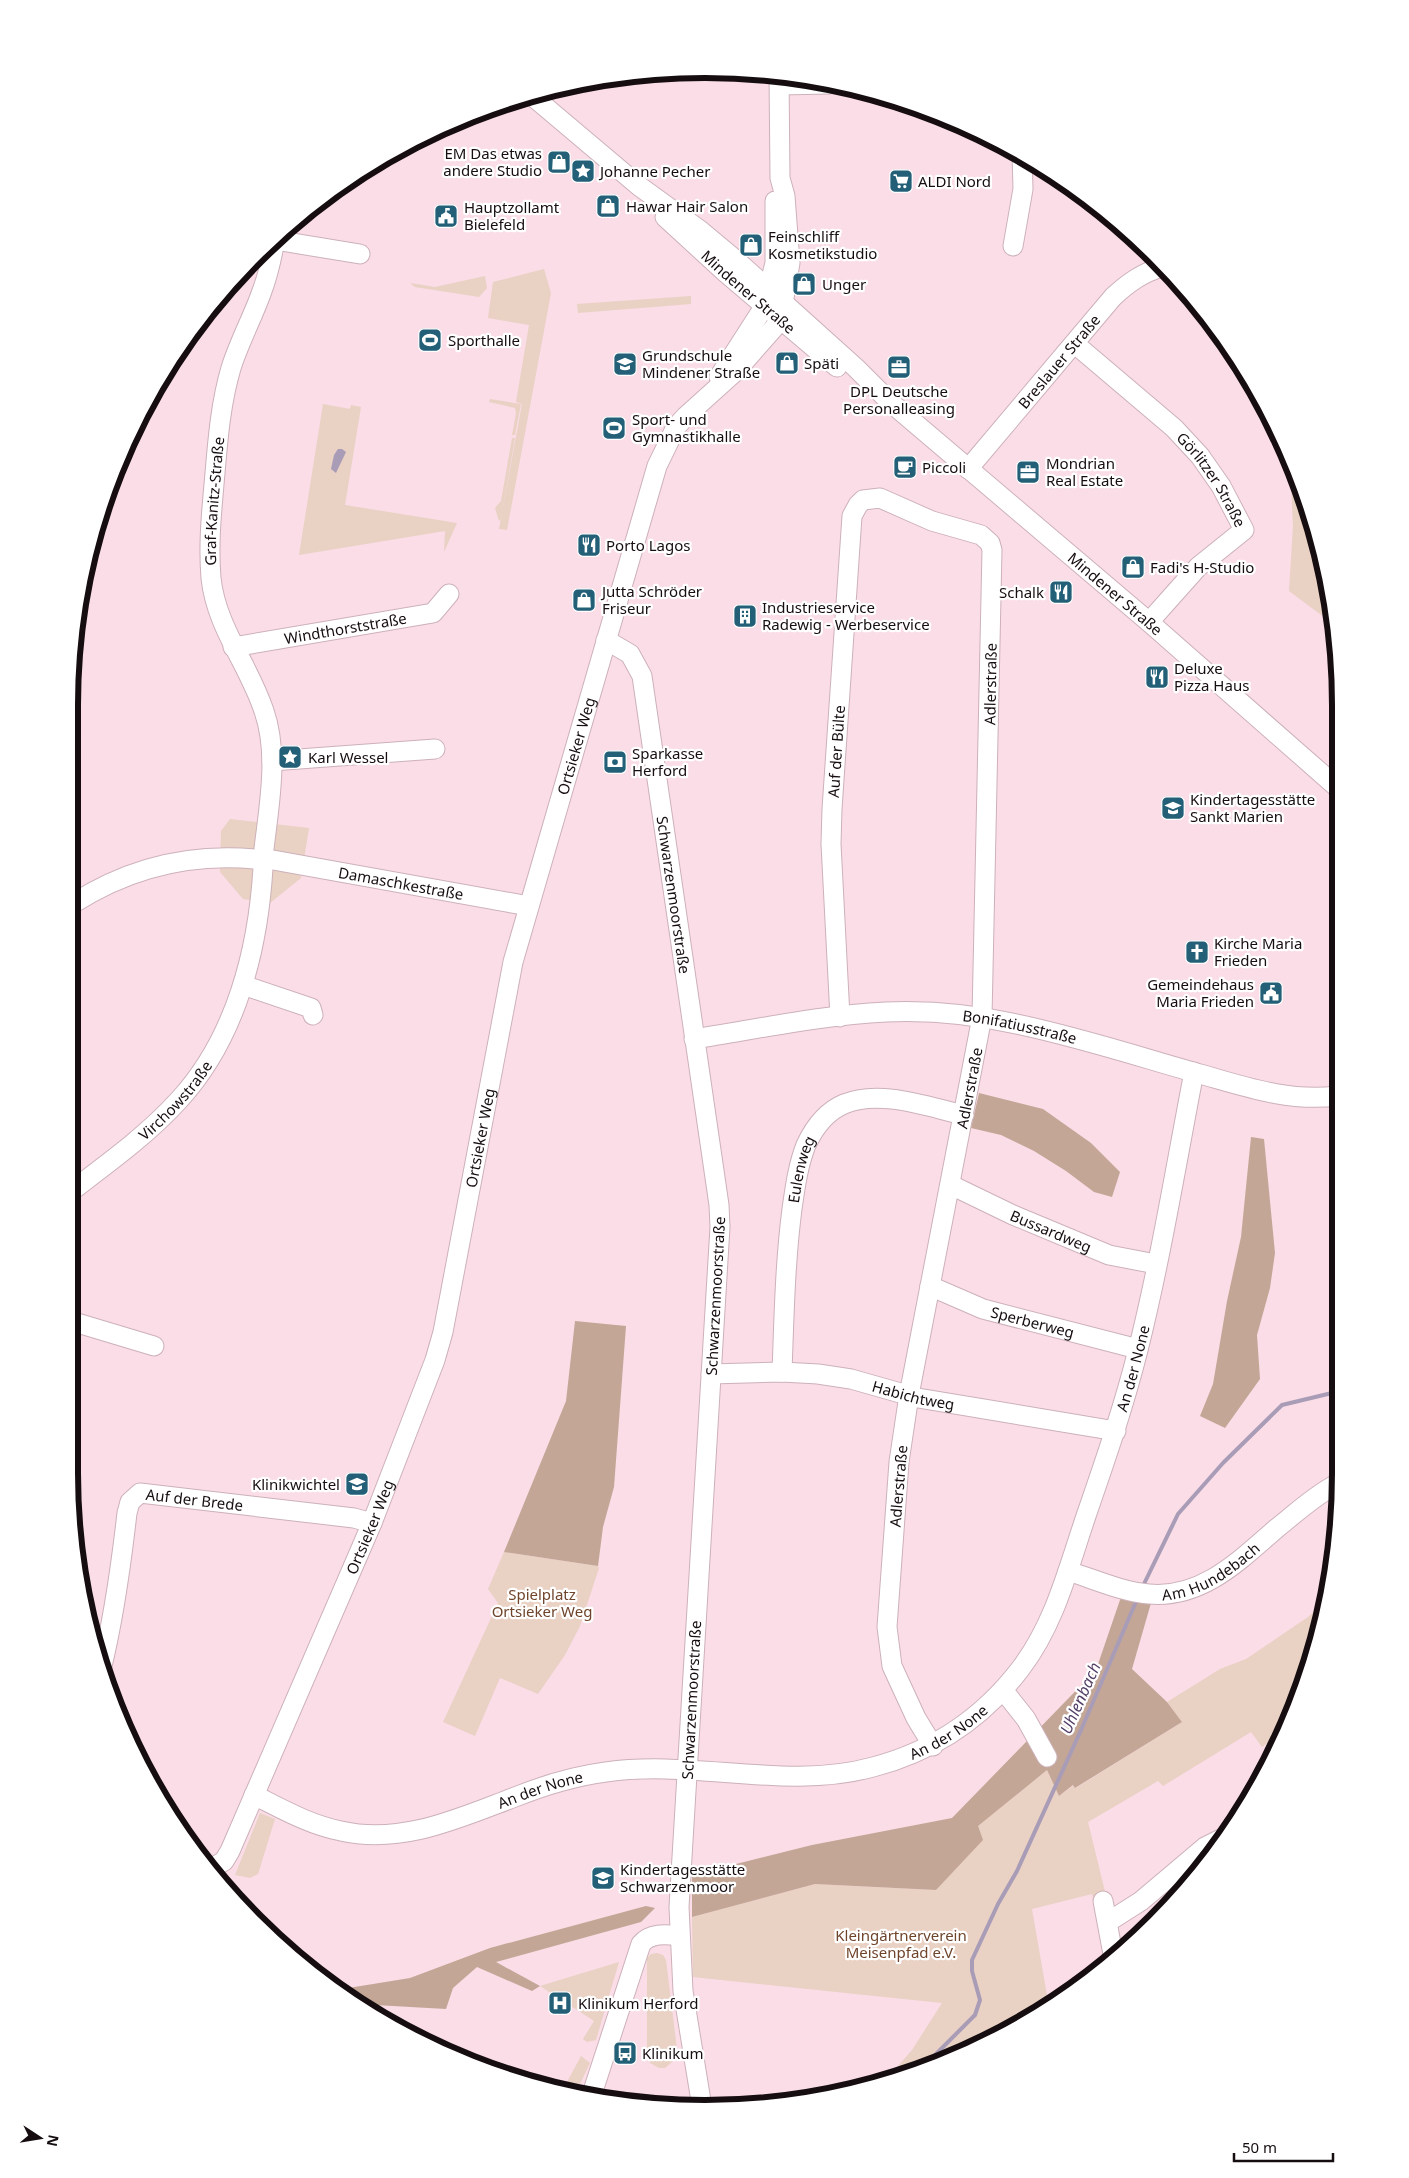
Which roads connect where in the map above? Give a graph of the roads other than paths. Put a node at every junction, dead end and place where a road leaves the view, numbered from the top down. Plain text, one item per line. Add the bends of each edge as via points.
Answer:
1 (780, 82) edge
2 (537, 100) edge
3 (1022, 165) edge
4 (780, 178) junction
5 (282, 241) edge
6 (1013, 246) dead end
7 (273, 250) edge
8 (360, 254) dead end
9 (1156, 269) edge
10 (766, 298) junction
11 (782, 312) junction
12 (1075, 344) junction
13 (710, 393) junction
14 (968, 469) junction
15 (872, 498) joint
16 (449, 594) dead end
17 (1149, 622) junction
18 (606, 640) junction
19 (233, 647) junction
20 (599, 662) junction
21 (634, 662) junction
22 (435, 749) dead end
23 (272, 761) junction
24 (1332, 783) edge
25 (264, 859) junction
26 (78, 900) edge
27 (529, 906) junction
28 (243, 985) junction
29 (313, 1015) dead end
30 (840, 1016) junction
31 (982, 1017) junction
32 (694, 1039) junction
33 (1194, 1072) junction
34 (1332, 1096) edge
35 (964, 1115) junction
36 (78, 1185) edge
37 (951, 1185) junction
38 (1156, 1264) junction
39 (930, 1286) junction
40 (78, 1323) edge
41 (154, 1346) dead end
42 (1138, 1349) junction
43 (782, 1372) junction
44 (711, 1374) junction
45 (909, 1395) junction
46 (1116, 1431) junction
47 (1331, 1487) edge
48 (372, 1522) junction
49 (1068, 1571) junction
50 (105, 1655) edge
51 (1003, 1690) junction
52 (933, 1746) junction
53 (1047, 1757) dead end
54 (687, 1770) junction
55 (254, 1795) junction
56 (1209, 1845) edge
57 (218, 1869) edge
58 (1103, 1901) dead end
59 (1108, 1922) junction
60 (679, 1936) junction
61 (1112, 1950) edge
62 (593, 2090) edge
63 (701, 2100) edge

1 - 4 street
2 - 10 street, Mindener Straße via 618,169 701,231
3 - 6 street via 1023,189
4 - 10 street, Ortsieker Weg via 775,194 775,263
4 - 11 street via 790,244 789,280
5 - 8 street, Graf-Kanitz-Straße
7 - 19 street, Graf-Kanitz-Straße via 263,290 232,366 219,424 209,537 210,560 217,605
9 - 12 street, Breslauer Straße via 1130,282
10 - 11 street, Mindener Straße
10 - 13 street, Ortsieker Weg
11 - 13 street, Ortsieker Weg via 736,371
11 - 14 street, Mindener Straße via 842,356
12 - 14 street, Breslauer Straße
12 - 17 street, Görlitzer Straße via 1174,428 1200,456 1221,486 1244,530 1198,567
13 - 18 street, Ortsieker Weg via 676,428 657,466
14 - 17 street, Mindener Straße
15 - 30 street, Auf der Bülte via 863,500 852,516 832,809
15 - 31 street, Adlerstraße via 880,498 932,521 981,535 990,543 992,550
16 - 19 street, Windthorststraße via 433,613
17 - 24 street, Mindener Straße
18 - 20 street, Ortsieker Weg
18 - 21 street, Schwarzenmoorstraße via 630,654
19 - 23 street, Graf-Kanitz-Straße via 265,713
20 - 21 street
20 - 27 street, Ortsieker Weg
21 - 32 street, Schwarzenmoorstraße via 642,676
22 - 23 street
23 - 25 street, Graf-Kanitz-Straße
25 - 26 street, Damaschkestraße via 213,857 166,864 99,887
25 - 27 street, Damaschkestraße
25 - 28 street, Virchowstraße via 256,930
27 - 48 street, Ortsieker Weg via 504,1002 444,1332
28 - 29 street via 311,1008
28 - 36 street, Virchowstraße via 218,1044 180,1099 145,1133
30 - 31 street, Bonifatiusstraße via 912,1012
30 - 32 street, Bonifatiusstraße
31 - 33 street, Bonifatiusstraße via 1083,1039
31 - 35 street, Adlerstraße
32 - 44 street, Schwarzenmoorstraße via 719,1205
33 - 34 street, Bonifatiusstraße via 1294,1098
33 - 38 street, An der None
35 - 37 street, Adlerstraße
35 - 43 street, Eulenweg via 880,1099 845,1104 821,1120 806,1145 795,1186 785,1272
37 - 38 street, Bussardweg via 1108,1255
37 - 39 street, Adlerstraße
38 - 42 street, An der None
39 - 42 street, Sperberweg via 983,1308
39 - 45 street, Adlerstraße
40 - 41 street
42 - 46 street, An der None
43 - 44 street, Habichtweg
43 - 45 street, Habichtweg via 852,1379
44 - 54 street, Schwarzenmoorstraße
45 - 46 street, Habichtweg
45 - 52 street, Adlerstraße via 899,1462 887,1637 892,1666
46 - 49 street, An der None
47 - 49 street, Am Hundebach via 1306,1504 1230,1568 1194,1588 1175,1593 1141,1593
48 - 50 street, Auf der Brede via 345,1516 140,1493 130,1502 127,1513 120,1579
48 - 55 street, Ortsieker Weg
49 - 51 street, An der None via 1047,1625 1021,1668
51 - 52 street, An der None via 982,1711
51 - 53 street via 1026,1718
52 - 54 street, An der None via 870,1768 832,1774 799,1776
54 - 55 street, An der None via 646,1767 570,1778 470,1815 402,1834 361,1835 324,1827
54 - 60 street, Schwarzenmoorstraße
55 - 57 street, Ortsieker Weg via 230,1852
56 - 59 street via 1141,1901
58 - 59 street
59 - 61 street
60 - 62 street via 658,1935 646,1938 641,1944
60 - 63 street, Schwarzenmoorstraße via 683,1991

